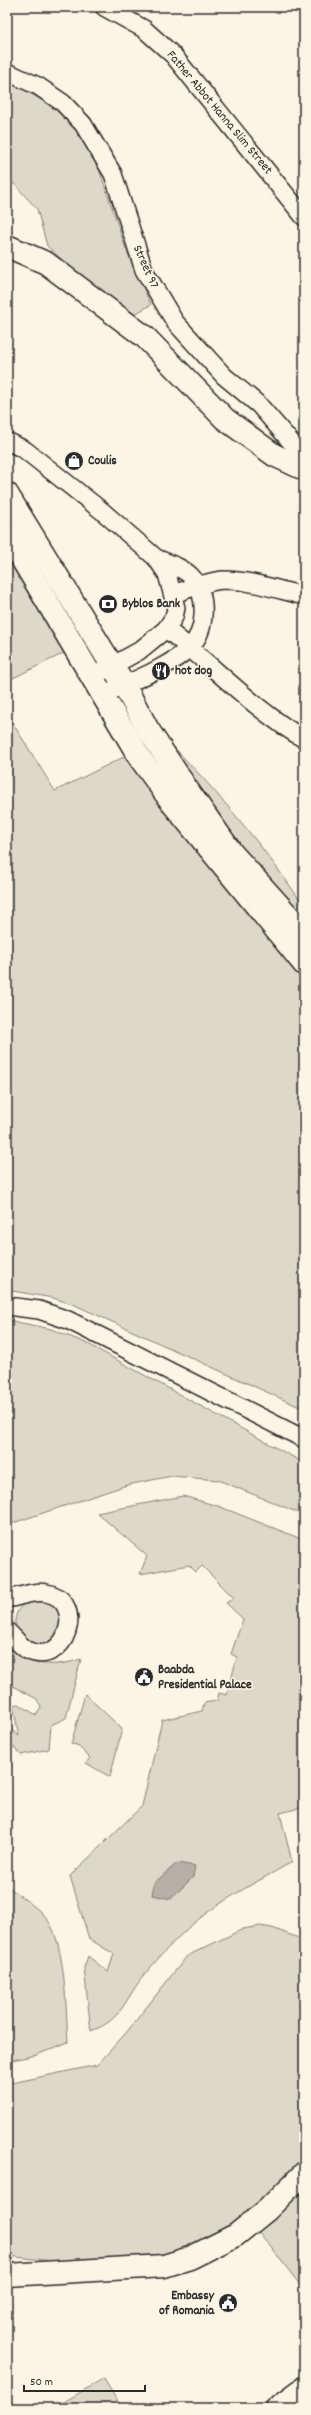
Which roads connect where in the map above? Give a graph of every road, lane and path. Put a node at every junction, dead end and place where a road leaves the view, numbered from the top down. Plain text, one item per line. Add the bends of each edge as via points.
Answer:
1 (106, 7) edge
2 (7, 72) edge
3 (304, 217) edge
4 (7, 246) edge
5 (7, 441) edge
6 (274, 455) junction
7 (304, 457) edge
8 (304, 461) edge
9 (304, 469) edge
10 (7, 494) edge
11 (7, 534) edge
12 (156, 558) junction
13 (198, 586) junction
14 (304, 596) edge
15 (174, 601) junction
16 (202, 611) junction
17 (166, 629) junction
18 (190, 648) junction
19 (139, 651) junction
20 (152, 671) junction
21 (118, 676) junction
22 (98, 686) junction
23 (304, 739) edge
24 (304, 933) edge
25 (304, 964) edge
26 (7, 1306) edge
27 (304, 1439) edge
28 (7, 1599) edge
29 (7, 1631) edge
30 (304, 2173) edge
31 (7, 2275) edge
32 (304, 2388) edge
33 (277, 2408) edge

1 - 3 street, Father Abbot Hanna Slim Street via 144,29 173,55
2 - 7 street, Street 97 via 38,86 63,103 83,124 113,174 144,270 175,322 224,376 259,405
4 - 6 main road via 46,263 145,337 225,419
5 - 12 street via 25,450 67,482
6 - 8 main road
6 - 9 main road
10 - 21 main road
11 - 22 main road
12 - 13 street via 178,567 191,576
12 - 15 street via 167,574
13 - 14 street via 224,580
13 - 15 street
13 - 16 street
15 - 16 street
15 - 17 street via 174,617
16 - 18 street via 198,636
17 - 18 street
17 - 19 street
18 - 20 street
18 - 23 street via 266,714
19 - 20 street
19 - 21 street
20 - 21 street
21 - 22 street
21 - 24 main road via 151,734 232,853
22 - 25 main road via 140,758 173,804
26 - 27 street via 39,1310 68,1320
28 - 29 street via 35,1592 48,1593 62,1601 70,1623 66,1638 49,1652 41,1653 26,1649
30 - 31 main road via 236,2235 190,2258 164,2266
32 - 33 main road

